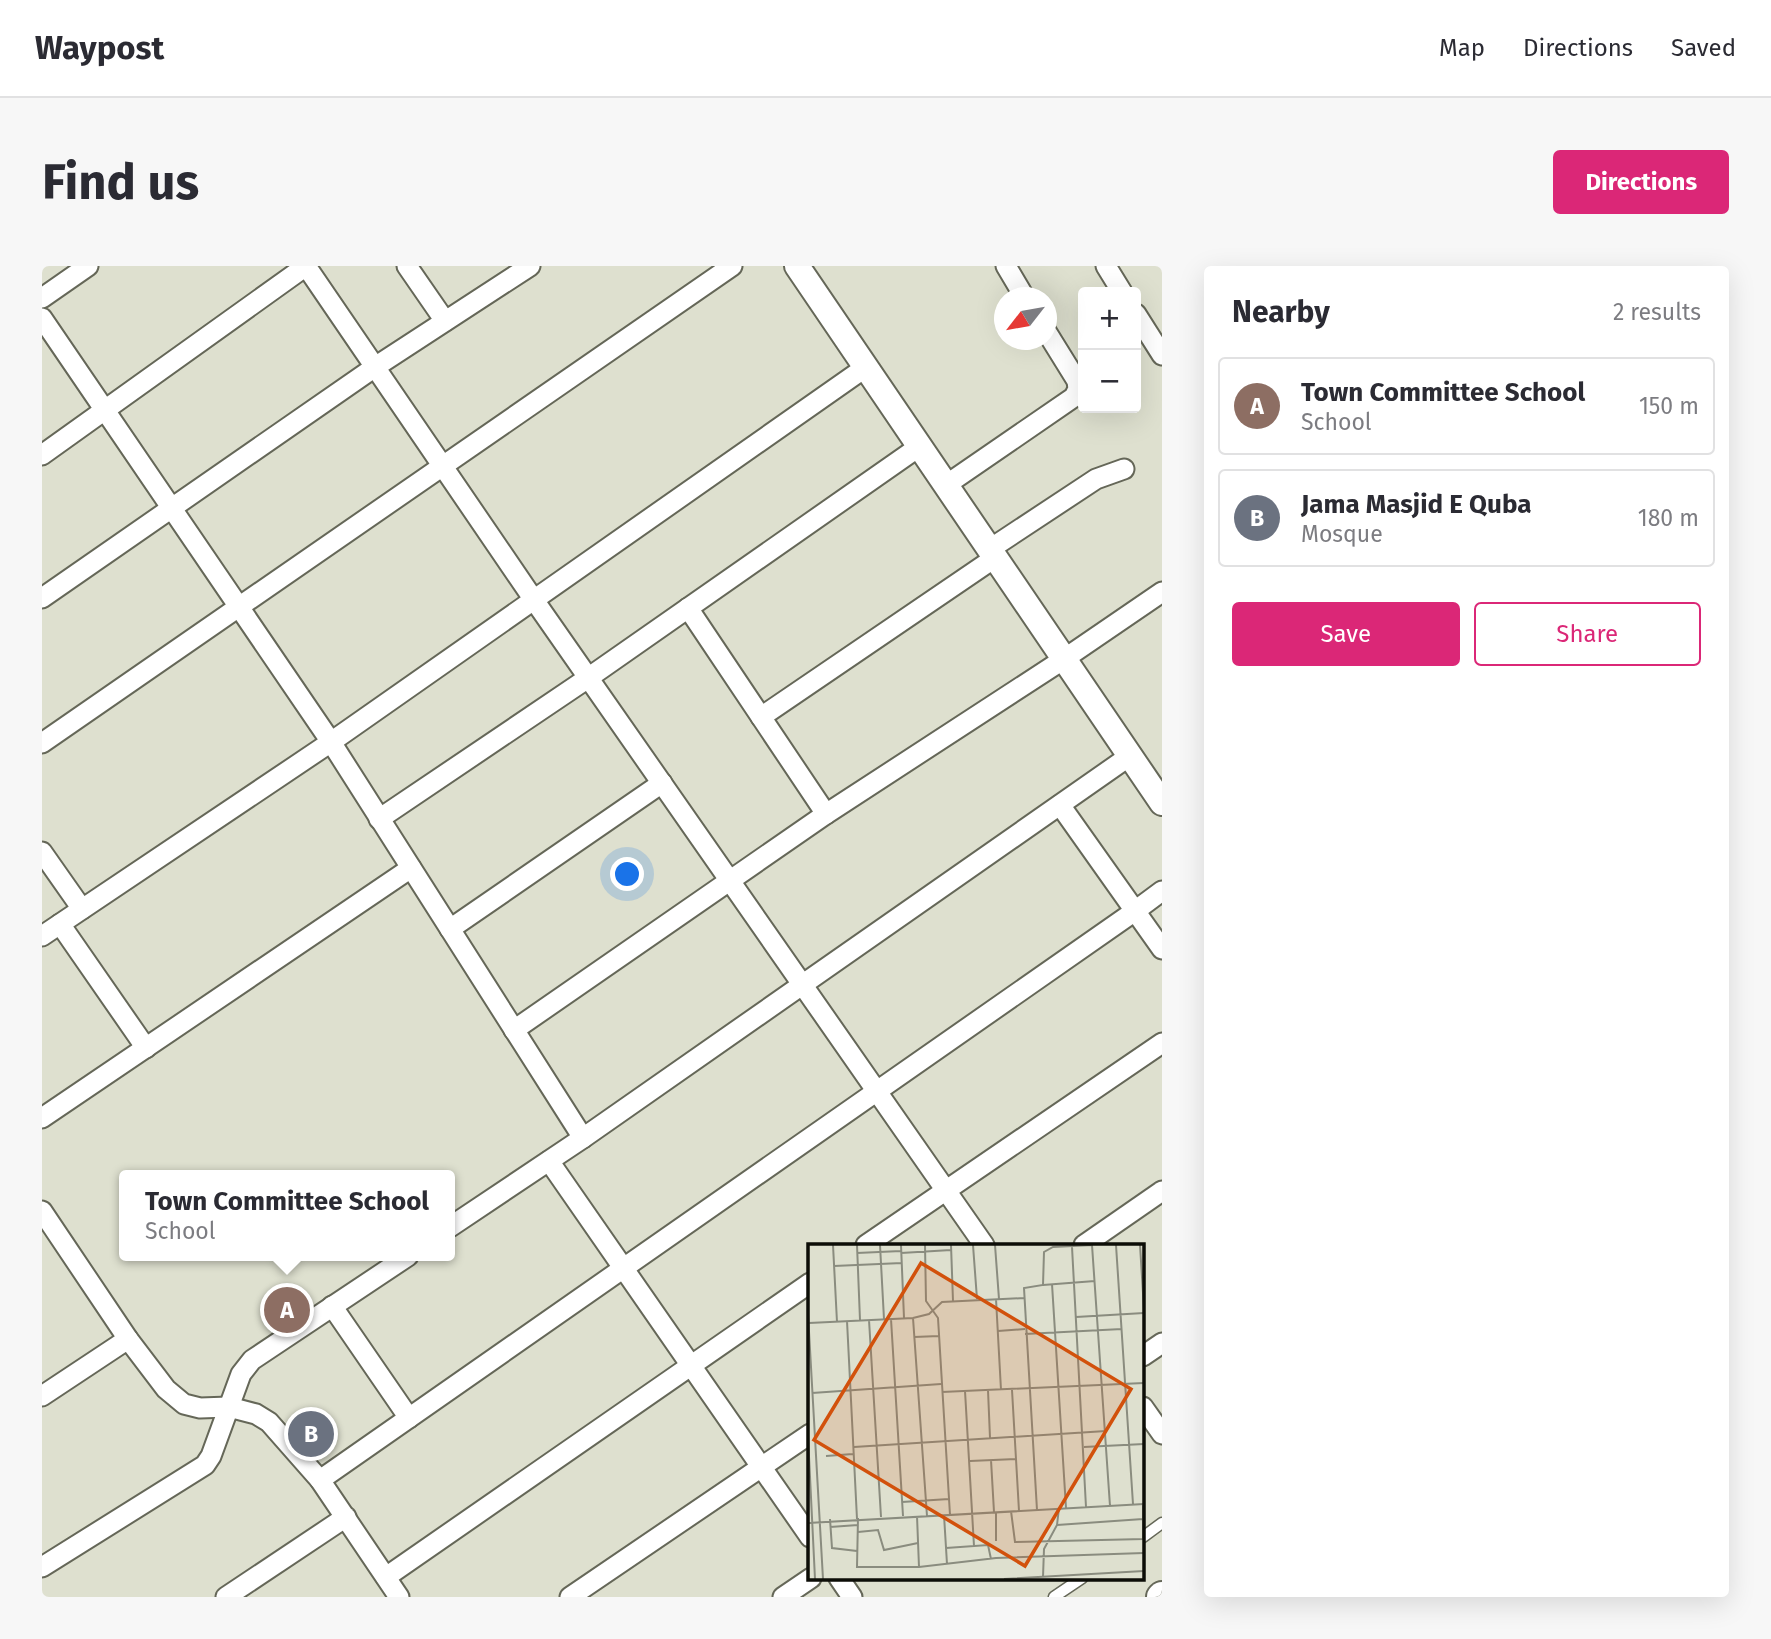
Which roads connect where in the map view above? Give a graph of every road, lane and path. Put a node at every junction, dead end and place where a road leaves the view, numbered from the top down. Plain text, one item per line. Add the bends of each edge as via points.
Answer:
1 (88, 266) edge
2 (306, 266) edge
3 (407, 266) edge
4 (530, 266) edge
5 (732, 266) edge
6 (798, 266) edge
7 (1006, 266) edge
8 (1106, 266) edge
9 (1018, 287) edge
10 (1119, 287) edge
11 (42, 298) edge
12 (42, 318) edge
13 (445, 321) junction
14 (1141, 322) edge
15 (1057, 349) edge
16 (1162, 355) edge
17 (375, 367) junction
18 (866, 368) junction
19 (105, 411) junction
20 (920, 446) junction
21 (42, 455) edge
22 (443, 466) junction
23 (1124, 469) dead end
24 (946, 485) junction
25 (170, 507) junction
26 (993, 553) junction
27 (1162, 592) edge
28 (42, 598) edge
29 (534, 600) junction
30 (239, 607) junction
31 (688, 608) junction
32 (1064, 659) junction
33 (588, 678) junction
34 (761, 717) junction
35 (331, 742) junction
36 (42, 743) edge
37 (1130, 755) junction
38 (662, 783) junction
39 (1158, 786) edge
40 (1060, 805) junction
41 (826, 814) junction
42 (379, 818) junction
43 (42, 852) edge
44 (411, 869) junction
45 (729, 880) junction
46 (1162, 891) edge
47 (82, 909) junction
48 (1135, 911) junction
49 (60, 924) junction
50 (450, 929) junction
51 (42, 936) edge
52 (1162, 949) edge
53 (802, 985) junction
54 (514, 1030) junction
55 (1162, 1043) edge
56 (146, 1048) junction
57 (877, 1091) junction
58 (42, 1118) edge
59 (583, 1138) junction
60 (549, 1161) junction
61 (946, 1191) junction
62 (1162, 1191) edge
63 (42, 1211) edge
64 (455, 1224) edge
65 (49, 1239) edge
66 (867, 1244) edge
67 (983, 1244) edge
68 (1085, 1244) edge
69 (400, 1261) edge
70 (623, 1268) junction
71 (808, 1284) edge
72 (332, 1306) junction
73 (128, 1339) junction
74 (1162, 1343) edge
75 (1144, 1355) edge
76 (691, 1365) junction
77 (42, 1396) edge
78 (229, 1406) junction
79 (1144, 1408) edge
80 (409, 1418) junction
81 (1162, 1434) edge
82 (808, 1435) edge
83 (762, 1468) junction
84 (320, 1480) junction
85 (346, 1517) junction
86 (1162, 1523) edge
87 (808, 1534) edge
88 (1144, 1535) edge
89 (42, 1567) edge
90 (386, 1577) junction
91 (808, 1580) edge
92 (840, 1580) edge
93 (1080, 1580) edge
94 (226, 1597) edge
95 (399, 1597) edge
96 (570, 1597) edge
97 (783, 1597) edge
98 (852, 1597) edge
99 (1054, 1597) edge

1 - 11 street
2 - 17 street
2 - 19 street
3 - 13 street
4 - 13 street
5 - 22 street
6 - 18 street
7 - 9 street
8 - 10 street
12 - 19 street
13 - 17 street
14 - 16 street
15 - 24 street via 1077,381 1074,397
17 - 22 street
17 - 25 street
18 - 20 street
18 - 29 street
19 - 21 street
19 - 25 street
20 - 24 street
20 - 31 street
22 - 29 street
22 - 30 street
23 - 26 street via 1097,478
24 - 26 street
25 - 28 street
25 - 30 street
26 - 32 street
26 - 34 street
27 - 32 street
29 - 33 street
29 - 35 street
30 - 35 street
30 - 36 street
31 - 33 street
31 - 34 street
32 - 37 street
32 - 41 street
33 - 38 street
33 - 42 street
34 - 41 street
35 - 42 street
35 - 47 street
37 - 39 street
37 - 40 street
38 - 45 street
38 - 50 street
40 - 48 street
40 - 53 street
41 - 45 street
42 - 44 street
43 - 47 street
44 - 50 street
44 - 56 street
45 - 53 street
45 - 54 street
46 - 48 street
47 - 49 street
48 - 52 street
48 - 57 street
49 - 51 street
49 - 56 street
50 - 54 street
53 - 57 street
53 - 59 street
54 - 59 street
55 - 61 street
56 - 58 street
57 - 61 street
57 - 70 street
59 - 60 street
60 - 64 street
60 - 70 street
61 - 66 street
61 - 67 street
62 - 68 street
63 - 65 street
65 - 73 street
69 - 72 street
70 - 76 street
70 - 80 street
71 - 76 street
72 - 78 street via 252,1360 241,1374
72 - 80 street
73 - 77 street
73 - 78 street via 166,1389 184,1404
74 - 75 street
76 - 83 street
76 - 90 street
78 - 84 street via 269,1422
78 - 89 street via 205,1465
79 - 81 street
80 - 84 street
82 - 83 street
83 - 87 street
83 - 96 street
84 - 85 street
85 - 90 street
85 - 94 street
86 - 88 lane
90 - 95 street
91 - 97 street
92 - 98 street
93 - 99 lane

